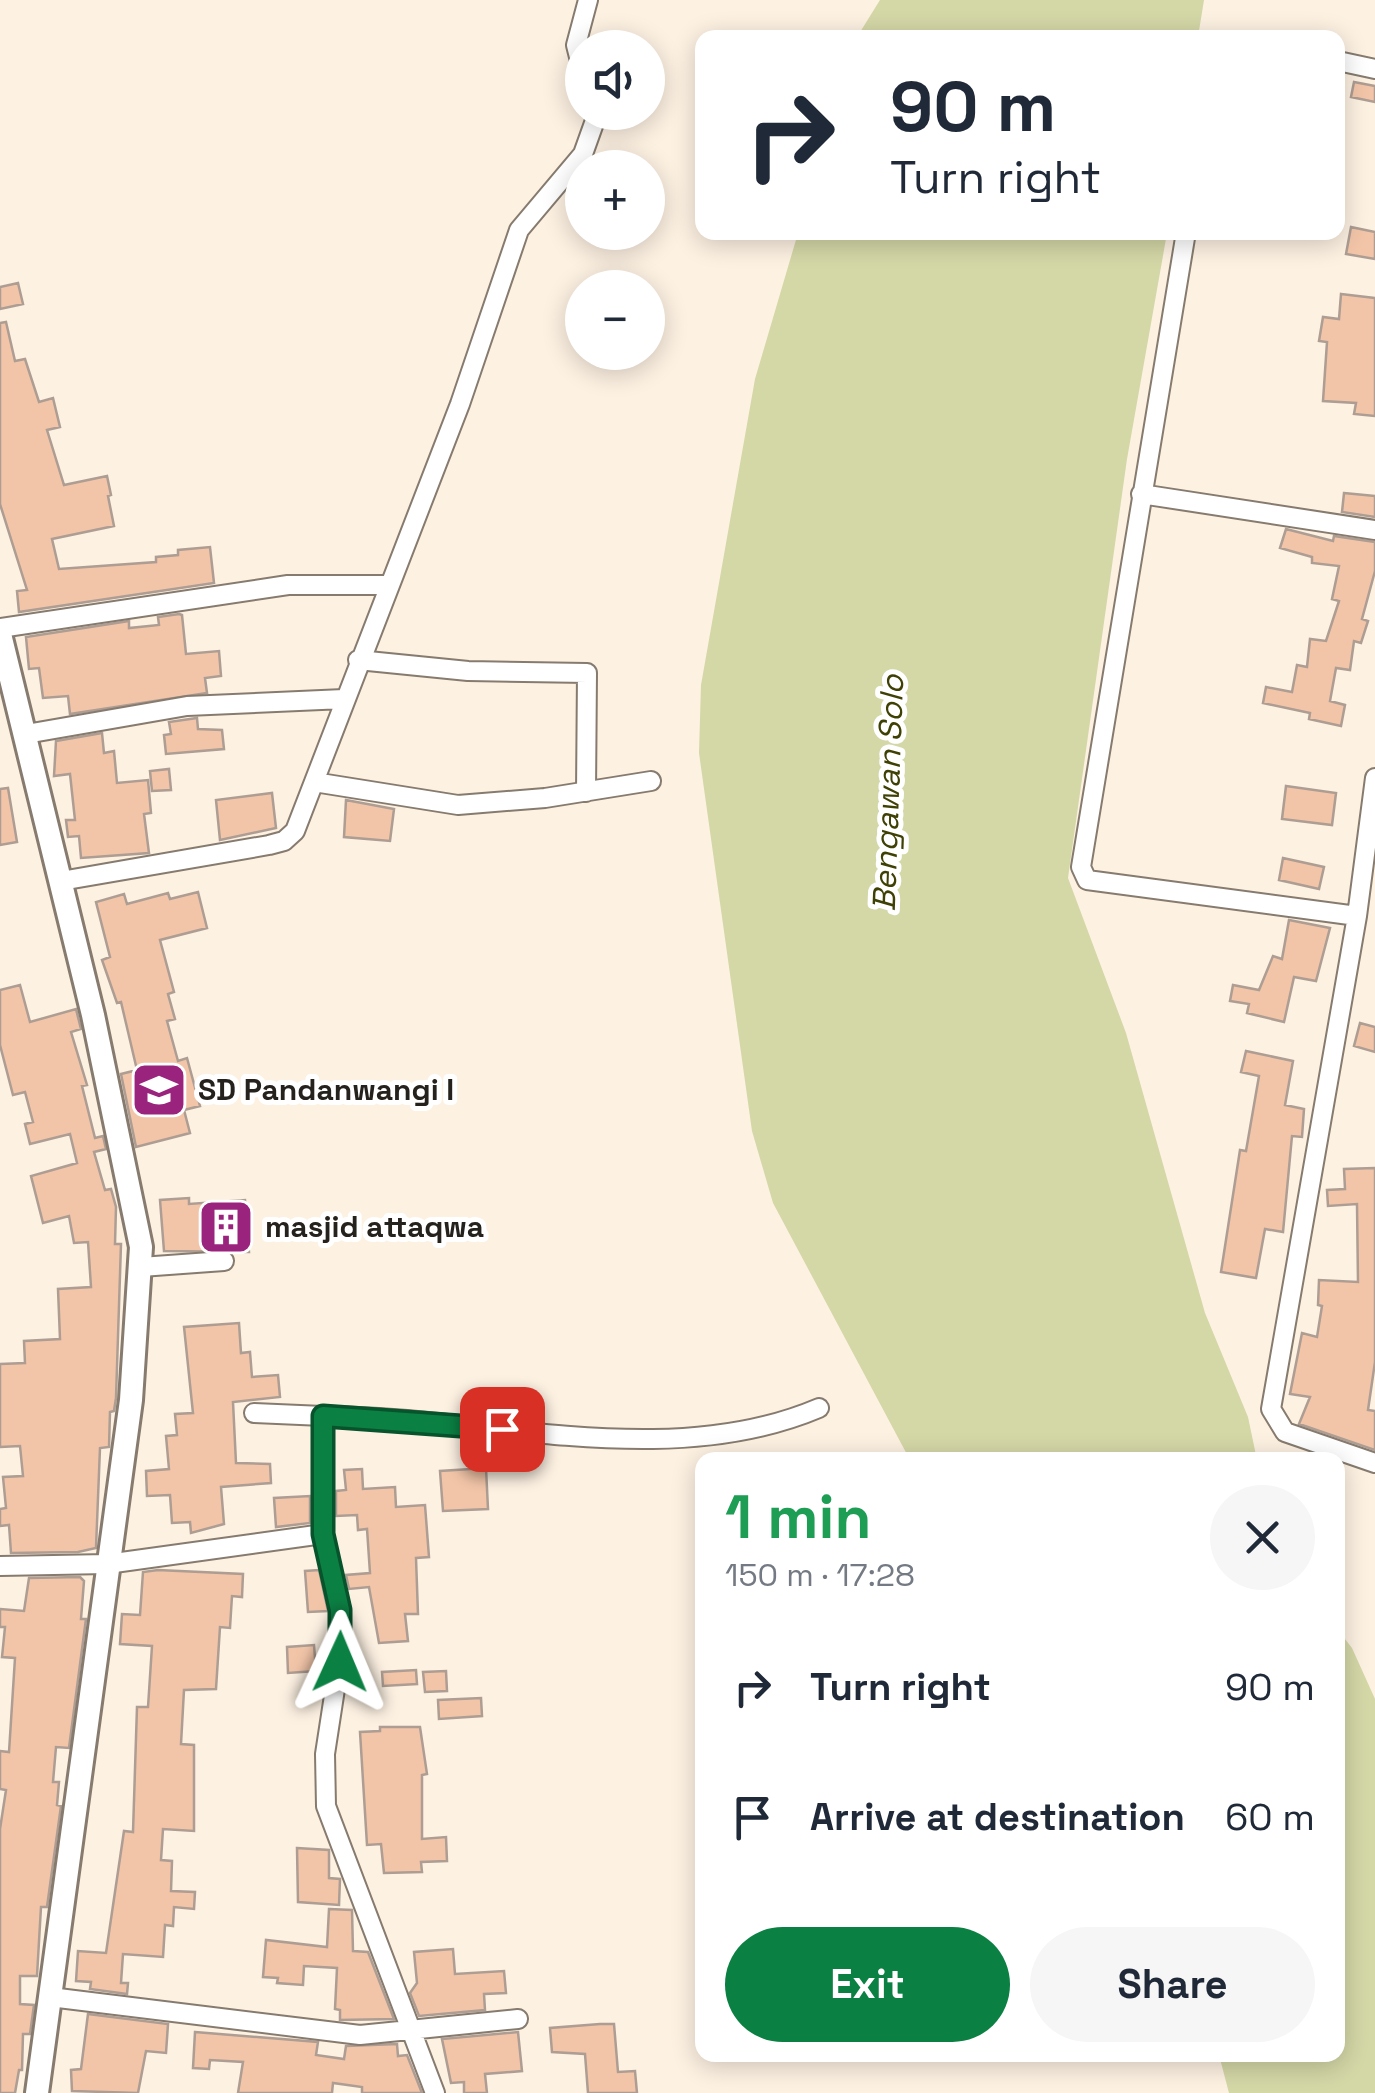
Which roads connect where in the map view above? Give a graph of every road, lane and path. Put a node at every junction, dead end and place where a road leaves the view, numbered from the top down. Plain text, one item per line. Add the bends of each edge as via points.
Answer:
1 (588, 0) edge
2 (580, 30) edge
3 (1345, 63) edge
4 (1375, 69) edge
5 (592, 130) edge
6 (1185, 240) edge
7 (1141, 494) junction
8 (1375, 530) edge
9 (386, 585) junction
10 (0, 631) edge
11 (358, 660) junction
12 (344, 699) junction
13 (26, 734) junction
14 (1375, 778) edge
15 (651, 781) dead end
16 (314, 782) junction
17 (586, 792) junction
18 (61, 881) junction
19 (1356, 916) junction
20 (224, 1261) dead end
21 (141, 1267) junction
22 (819, 1408) dead end
23 (254, 1413) dead end
24 (323, 1416) junction
25 (1343, 1452) edge
26 (1345, 1453) edge
27 (1375, 1463) edge
28 (323, 1534) junction
29 (107, 1564) junction
30 (0, 1566) edge
31 (50, 1998) junction
32 (518, 2018) dead end
33 (411, 2030) junction
34 (37, 2093) edge
35 (435, 2093) edge

1 - 2 street
3 - 4 street
5 - 9 street via 583,154 519,230 460,404
6 - 7 street
7 - 8 street
7 - 19 street via 1082,874
9 - 10 street via 288,585
9 - 11 street
10 - 13 street
11 - 12 street
11 - 17 street via 588,673
12 - 13 street via 187,706
12 - 16 street
13 - 18 street
14 - 19 street
15 - 17 street
16 - 17 street via 458,805
16 - 18 street via 284,842
18 - 21 street via 138,1216
19 - 25 street via 1271,1409 1285,1432
20 - 21 street
21 - 29 street via 131,1400
22 - 24 street via 772,1428 620,1440
23 - 24 street
24 - 28 street
26 - 27 street
28 - 29 street
28 - 33 street via 340,1610 340,1662 324,1754 326,1806
29 - 30 street
29 - 31 street
31 - 33 street via 320,2032
31 - 34 street
32 - 33 street
33 - 35 street

